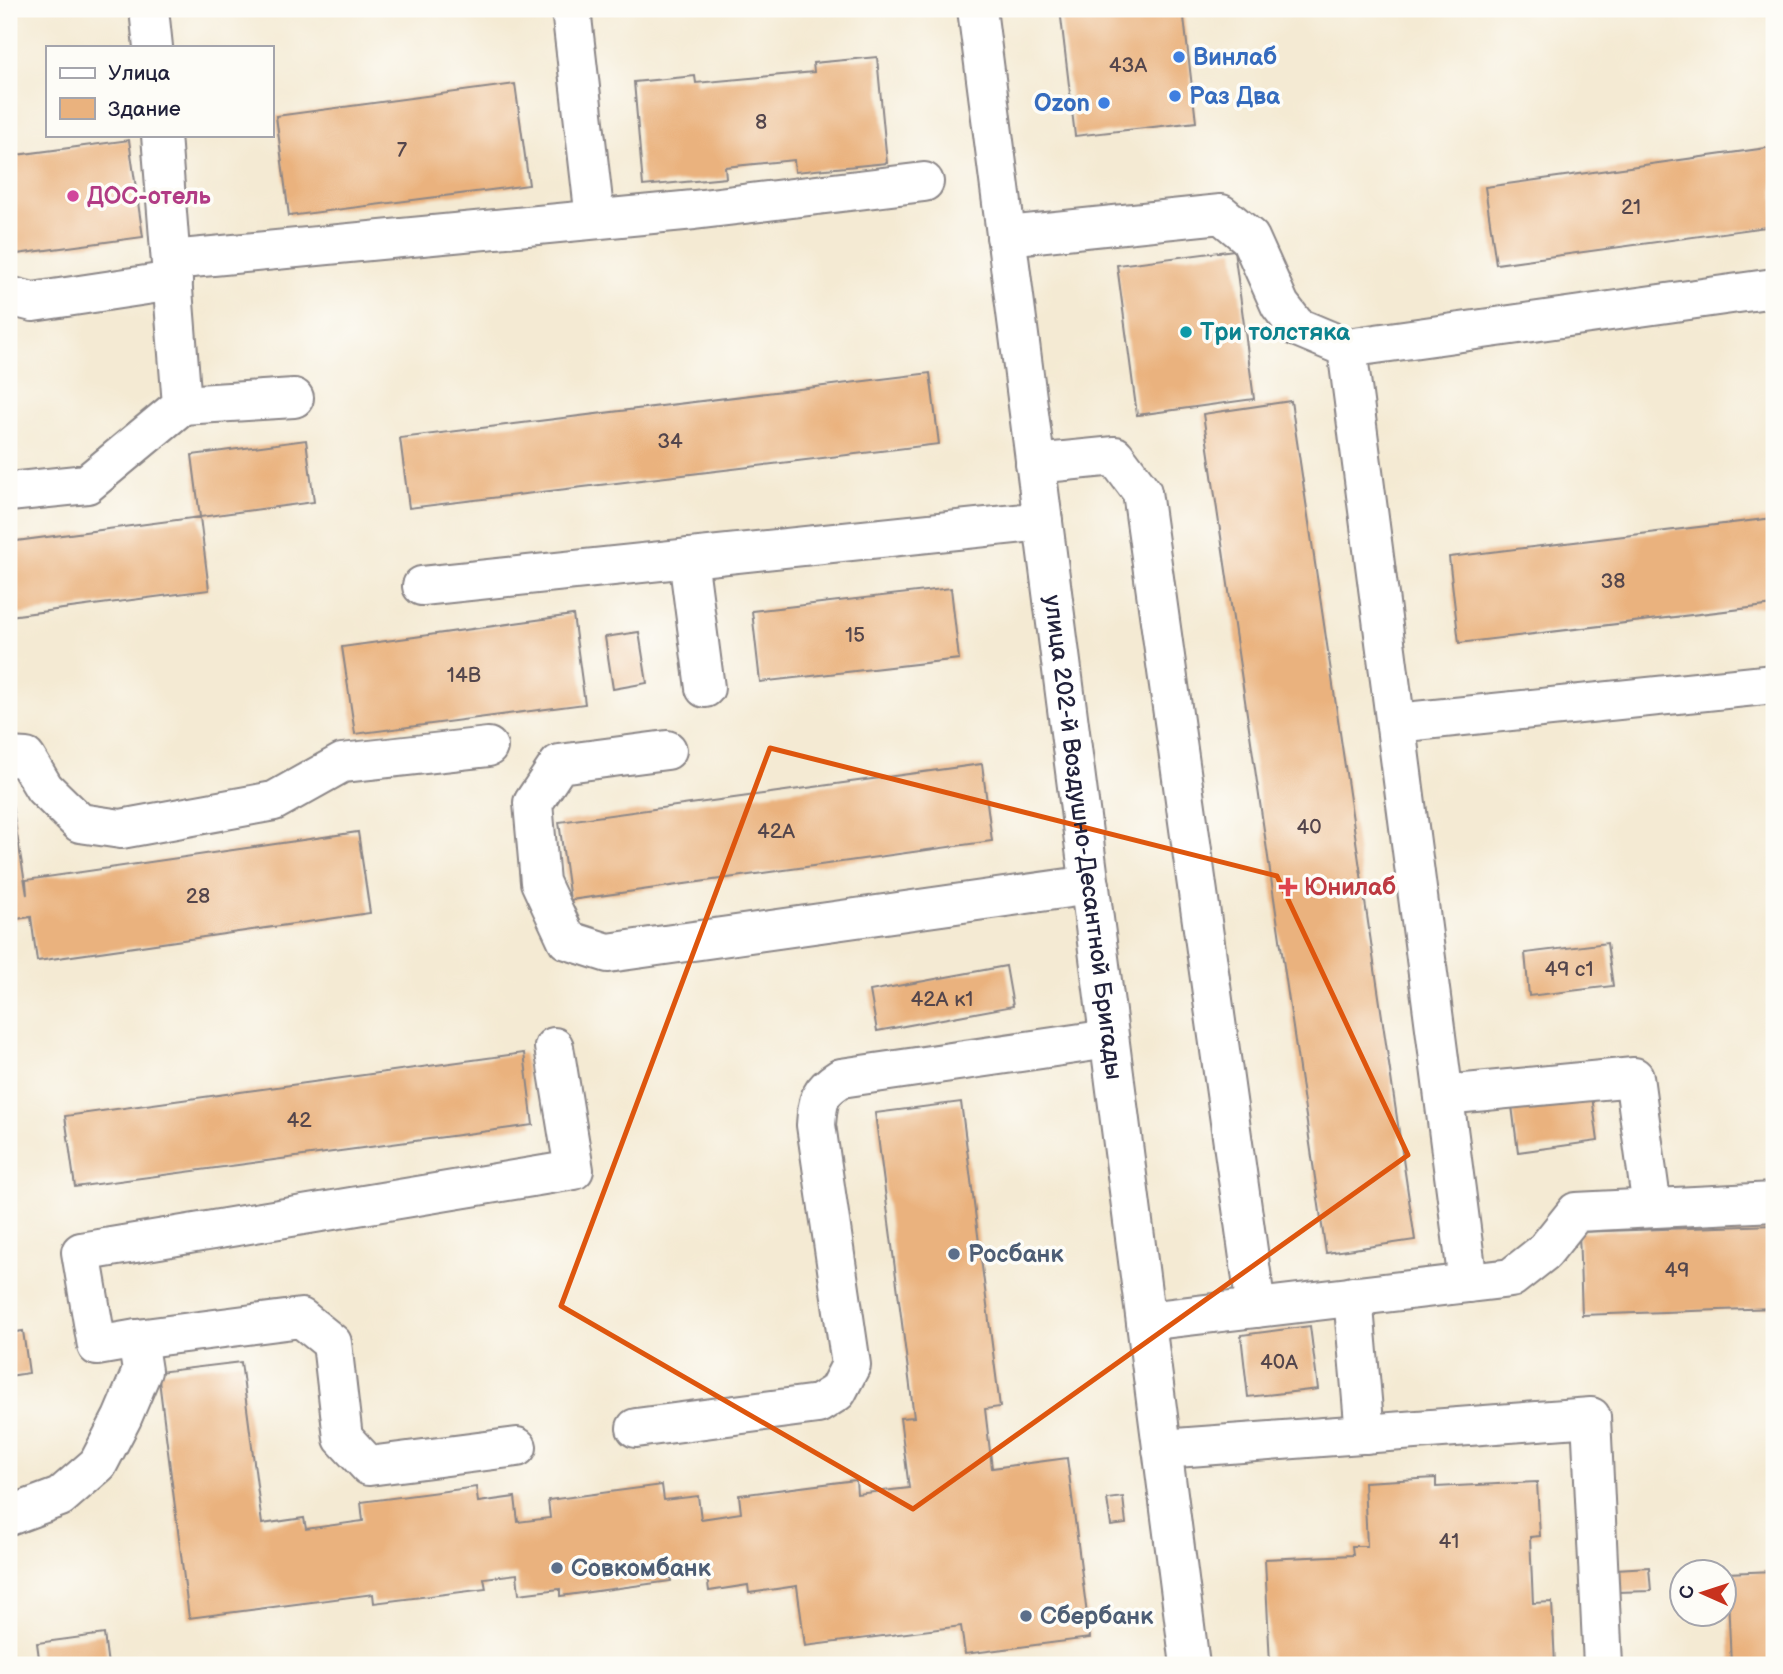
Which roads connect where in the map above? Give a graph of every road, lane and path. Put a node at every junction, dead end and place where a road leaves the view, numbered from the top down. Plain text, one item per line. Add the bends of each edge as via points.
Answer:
1 (149, 9) edge
2 (571, 9) edge
3 (978, 9) edge
4 (153, 46) edge
5 (161, 136) edge
6 (924, 182) dead end
7 (595, 219) junction
8 (1006, 236) junction
9 (172, 270) junction
10 (1774, 288) edge
11 (9, 296) edge
12 (1347, 348) junction
13 (294, 398) dead end
14 (183, 405) junction
15 (1035, 464) junction
16 (9, 492) edge
17 (1043, 521) junction
18 (688, 558) junction
19 (422, 586) dead end
20 (1774, 684) edge
21 (705, 688) dead end
22 (1396, 723) junction
23 (488, 747) dead end
24 (667, 750) dead end
25 (9, 757) edge
26 (1090, 885) junction
27 (1109, 1039) junction
28 (554, 1047) dead end
29 (1444, 1095) junction
30 (1774, 1202) edge
31 (1652, 1208) junction
32 (1468, 1283) junction
33 (1353, 1296) junction
34 (1256, 1308) junction
35 (1146, 1321) junction
36 (137, 1339) junction
37 (636, 1428) dead end
38 (1365, 1433) junction
39 (517, 1447) dead end
40 (1163, 1449) junction
41 (9, 1516) edge
42 (1190, 1665) edge
43 (1603, 1665) edge

1 - 4 street
2 - 7 street
3 - 8 street, улица 202-й Воздушно-Десантной Бригады
5 - 9 street
6 - 7 street
7 - 9 street
8 - 12 street via 1221,214 1250,238 1280,305 1297,327
8 - 15 street, улица 202-й Воздушно-Десантной Бригады
9 - 11 street via 33,302
9 - 14 street
10 - 12 street
12 - 22 street
13 - 14 street
14 - 16 street via 87,484
15 - 17 street, улица 202-й Воздушно-Десантной Бригады
15 - 34 street via 1115,456 1142,492
17 - 18 street
17 - 26 street, улица 202-й Воздушно-Десантной Бригады
18 - 19 street
18 - 21 street
20 - 22 street
22 - 29 street
23 - 25 street via 342,763 274,800 121,829 80,823 44,788 26,758
24 - 26 street via 559,764 533,803 540,882 566,940 608,953
26 - 27 street, улица 202-й Воздушно-Десантной Бригады
27 - 35 street, улица 202-й Воздушно-Десантной Бригады
27 - 37 street via 841,1078 828,1086 818,1099 816,1125 851,1365 837,1392 818,1404
28 - 36 street via 574,1170 81,1252 96,1346
29 - 31 street via 1634,1077
29 - 32 street
30 - 31 street
31 - 32 street via 1576,1212 1544,1252 1511,1278
32 - 33 street
33 - 34 street
33 - 38 street
34 - 35 street
35 - 40 street, улица 202-й Воздушно-Десантной Бригады
36 - 39 street via 301,1318 332,1343 343,1438 369,1466
36 - 41 street via 142,1371 98,1464 60,1497
38 - 40 street
38 - 43 street via 1591,1417
40 - 42 street, улица 202-й Воздушно-Десантной Бригады

